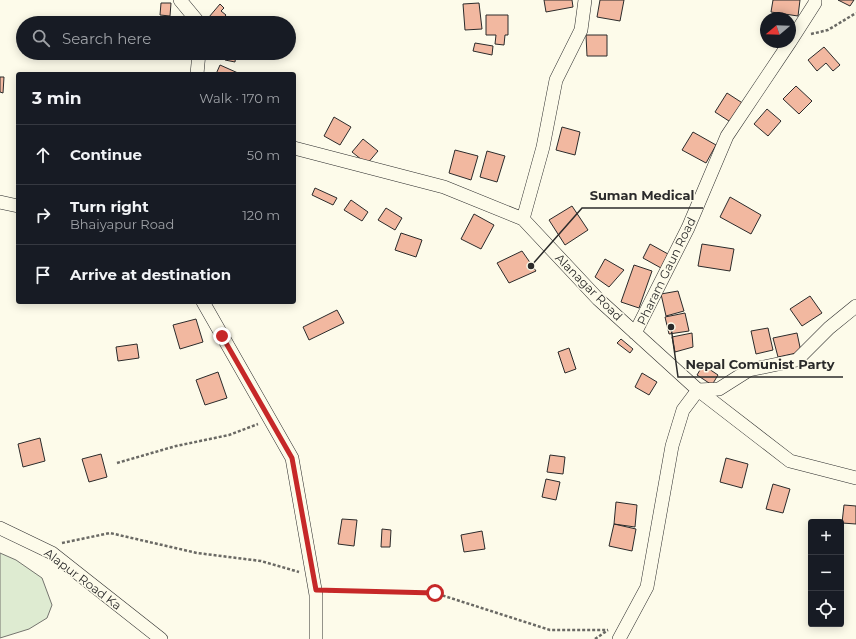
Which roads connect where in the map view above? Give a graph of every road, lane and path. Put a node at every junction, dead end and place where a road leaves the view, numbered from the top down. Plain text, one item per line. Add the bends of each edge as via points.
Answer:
1 (180, 0) edge
2 (585, 0) edge
3 (815, 0) edge
4 (856, 13) edge
5 (193, 16) edge
6 (796, 32) edge
7 (796, 39) edge
8 (785, 48) edge
9 (199, 60) edge
10 (197, 72) edge
11 (296, 149) edge
12 (0, 202) edge
13 (16, 206) edge
14 (523, 219) junction
15 (204, 304) edge
16 (856, 306) edge
17 (635, 334) junction
18 (698, 390) junction
19 (269, 419) junction
20 (117, 464) dead end
21 (856, 478) edge
22 (0, 528) edge
23 (41, 548) junction
24 (313, 576) junction
25 (316, 590) junction
26 (608, 630) dead end
27 (161, 639) edge
28 (316, 639) edge
29 (619, 639) edge

1 - 5 street
2 - 14 street via 581,30 556,80 543,147
3 - 6 street, Pharam Gaun Road
4 - 7 path via 828,30
8 - 17 street, Pharam Gaun Road via 727,136 688,228
9 - 10 street
11 - 14 street, Alanagar Road via 444,186
12 - 13 street
14 - 17 street, Alanagar Road via 598,299
15 - 19 street
16 - 18 street via 829,328 797,360 749,370 719,389
17 - 18 street, Alanagar Road
18 - 21 street, Alanagar Road via 790,461
18 - 29 street via 684,410 672,446 647,587
19 - 20 path via 229,435 176,446
19 - 24 street via 292,458
22 - 23 street, Alapur Road Ka
23 - 24 path via 110,533 197,553 261,561
23 - 27 street, Alapur Road Ka via 52,553
24 - 25 street
25 - 26 path via 435,593 550,630
25 - 28 street

